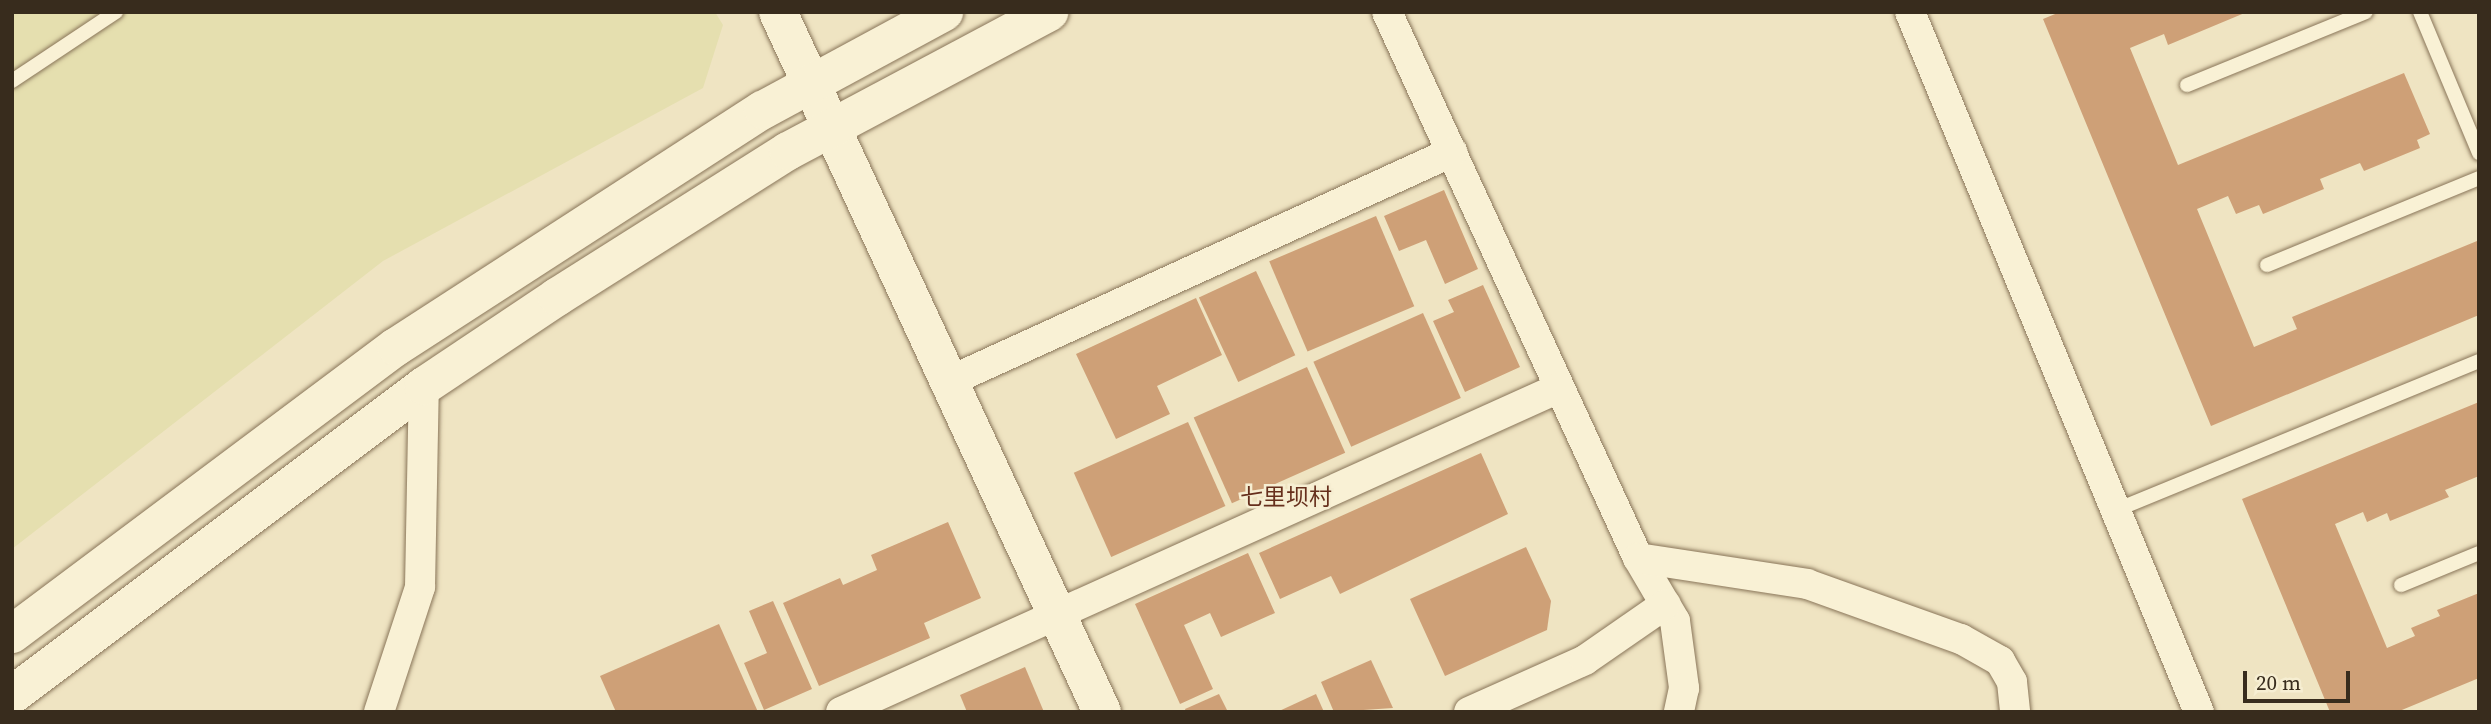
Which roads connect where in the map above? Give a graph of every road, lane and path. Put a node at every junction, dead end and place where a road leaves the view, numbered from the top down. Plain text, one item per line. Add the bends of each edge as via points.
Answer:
1 (116, 12) edge
2 (778, 12) edge
3 (944, 12) edge
4 (1049, 12) edge
5 (1387, 12) edge
6 (1910, 12) edge
7 (2365, 12) edge
8 (2420, 12) edge
9 (12, 81) edge
10 (812, 83) junction
11 (2188, 85) dead end
12 (833, 126) junction
13 (2475, 132) edge
14 (1452, 152) junction
15 (2479, 153) edge
16 (2479, 178) edge
17 (2267, 265) dead end
18 (2479, 361) edge
19 (952, 380) junction
20 (424, 386) junction
21 (1559, 387) junction
22 (2116, 510) junction
23 (2479, 553) edge
24 (1638, 558) junction
25 (2401, 585) dead end
26 (1666, 604) junction
27 (1058, 614) junction
28 (12, 634) edge
29 (12, 695) edge
30 (379, 712) edge
31 (841, 712) edge
32 (1102, 712) edge
33 (1469, 712) edge
34 (1679, 712) edge
35 (2015, 712) edge
36 (2199, 712) edge

1 - 9 lane
2 - 10 street
3 - 10 street
4 - 12 street
5 - 14 street
6 - 22 street
7 - 11 lane
8 - 13 lane
10 - 12 street
10 - 28 street via 396,346
12 - 19 street
12 - 20 street
13 - 15 lane
14 - 19 street
14 - 21 street
16 - 17 lane
18 - 22 lane
19 - 27 street
20 - 29 street
20 - 30 street via 420,587
21 - 24 street
21 - 27 street
22 - 36 street
23 - 25 lane
24 - 26 street
24 - 35 street via 1807,584 1961,639 2000,661 2012,682
26 - 33 street via 1585,660
26 - 34 street via 1681,643
27 - 31 street
27 - 32 street

